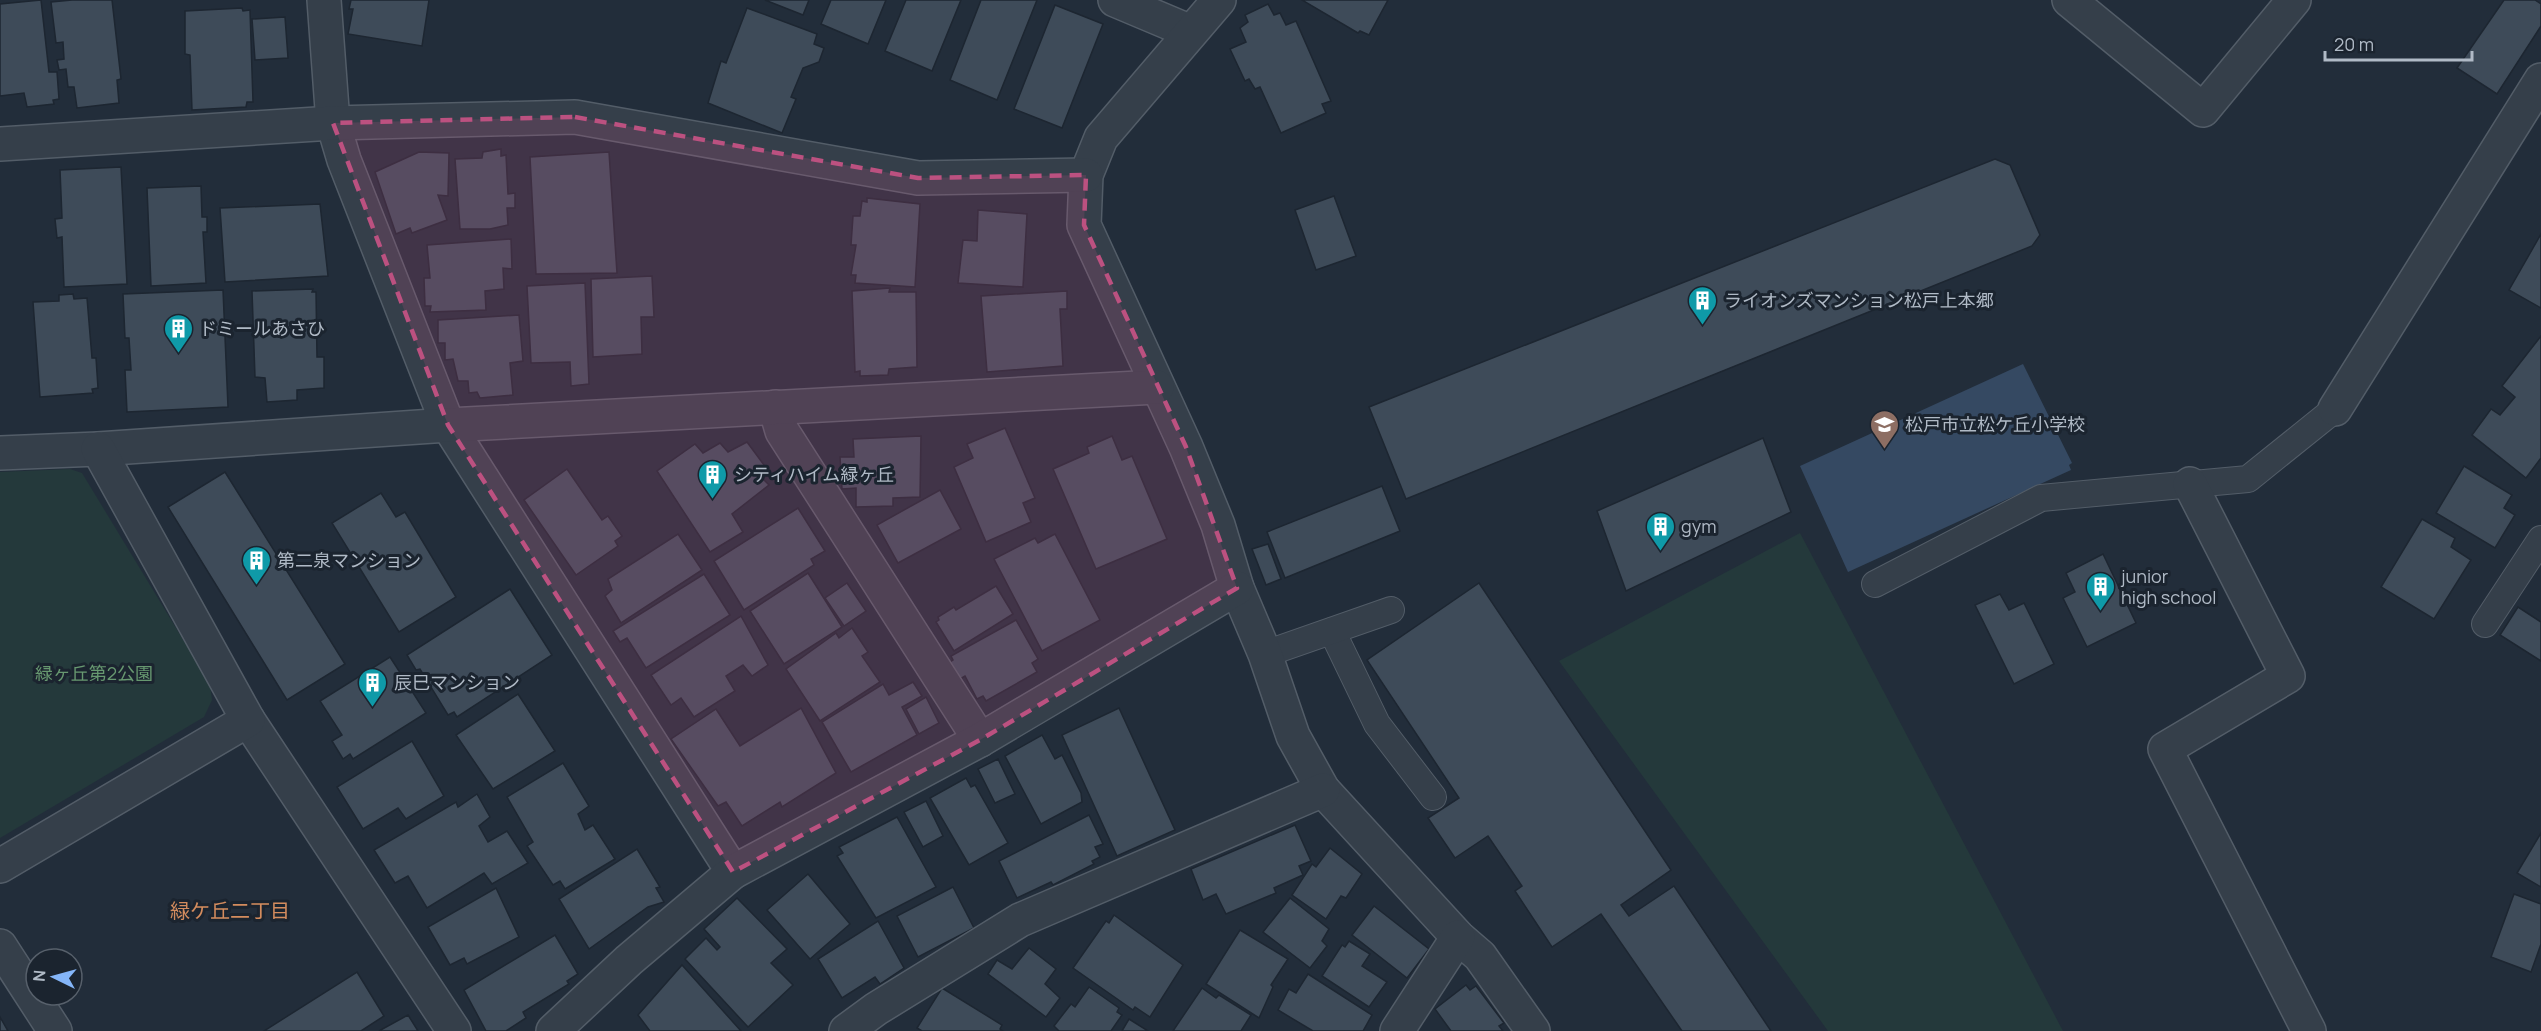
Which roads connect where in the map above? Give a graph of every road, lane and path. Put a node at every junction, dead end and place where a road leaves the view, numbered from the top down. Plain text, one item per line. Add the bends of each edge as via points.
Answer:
1 (324, 0) edge
2 (1115, 0) edge
3 (1219, 0) edge
4 (2069, 0) edge
5 (2294, 0) edge
6 (1191, 32) junction
7 (2541, 80) edge
8 (333, 123) junction
9 (0, 144) edge
10 (1086, 175) junction
11 (1157, 387) junction
12 (775, 407) junction
13 (2336, 409) joint
14 (448, 425) junction
15 (98, 449) junction
16 (0, 453) edge
17 (2190, 484) junction
18 (2541, 539) edge
19 (1875, 584) dead end
20 (1237, 588) junction
21 (1391, 610) dead end
22 (2485, 624) dead end
23 (1332, 631) junction
24 (1265, 654) junction
25 (248, 720) junction
26 (980, 740) junction
27 (1323, 790) junction
28 (1433, 797) dead end
29 (0, 866) edge
30 (734, 872) junction
31 (1458, 937) junction
32 (0, 946) edge
33 (55, 1031) edge
34 (454, 1031) edge
35 (553, 1031) edge
36 (846, 1031) edge
37 (1398, 1031) edge
38 (1533, 1031) edge
39 (2309, 1031) edge

1 - 8 street
2 - 6 street
3 - 6 street
4 - 5 street via 2203,110
6 - 10 street via 1101,138
7 - 13 street
8 - 9 street
8 - 10 street via 575,117 918,178
8 - 14 street
10 - 11 street via 1084,225
11 - 12 street
11 - 20 street via 1218,525
12 - 14 street
12 - 26 street via 782,431
13 - 17 lane via 2248,480
14 - 15 street
14 - 30 street
15 - 16 street
15 - 25 street
17 - 19 lane via 2041,498
17 - 39 street via 2288,675 2165,749
18 - 22 lane
20 - 24 street
20 - 26 street
21 - 23 lane
23 - 24 lane
23 - 28 lane via 1377,724
24 - 27 street via 1293,736
25 - 29 street
25 - 34 street
26 - 30 street
27 - 31 street
27 - 36 street via 1020,920
30 - 35 street via 629,960
31 - 37 street
31 - 38 street via 1480,956
32 - 33 street

